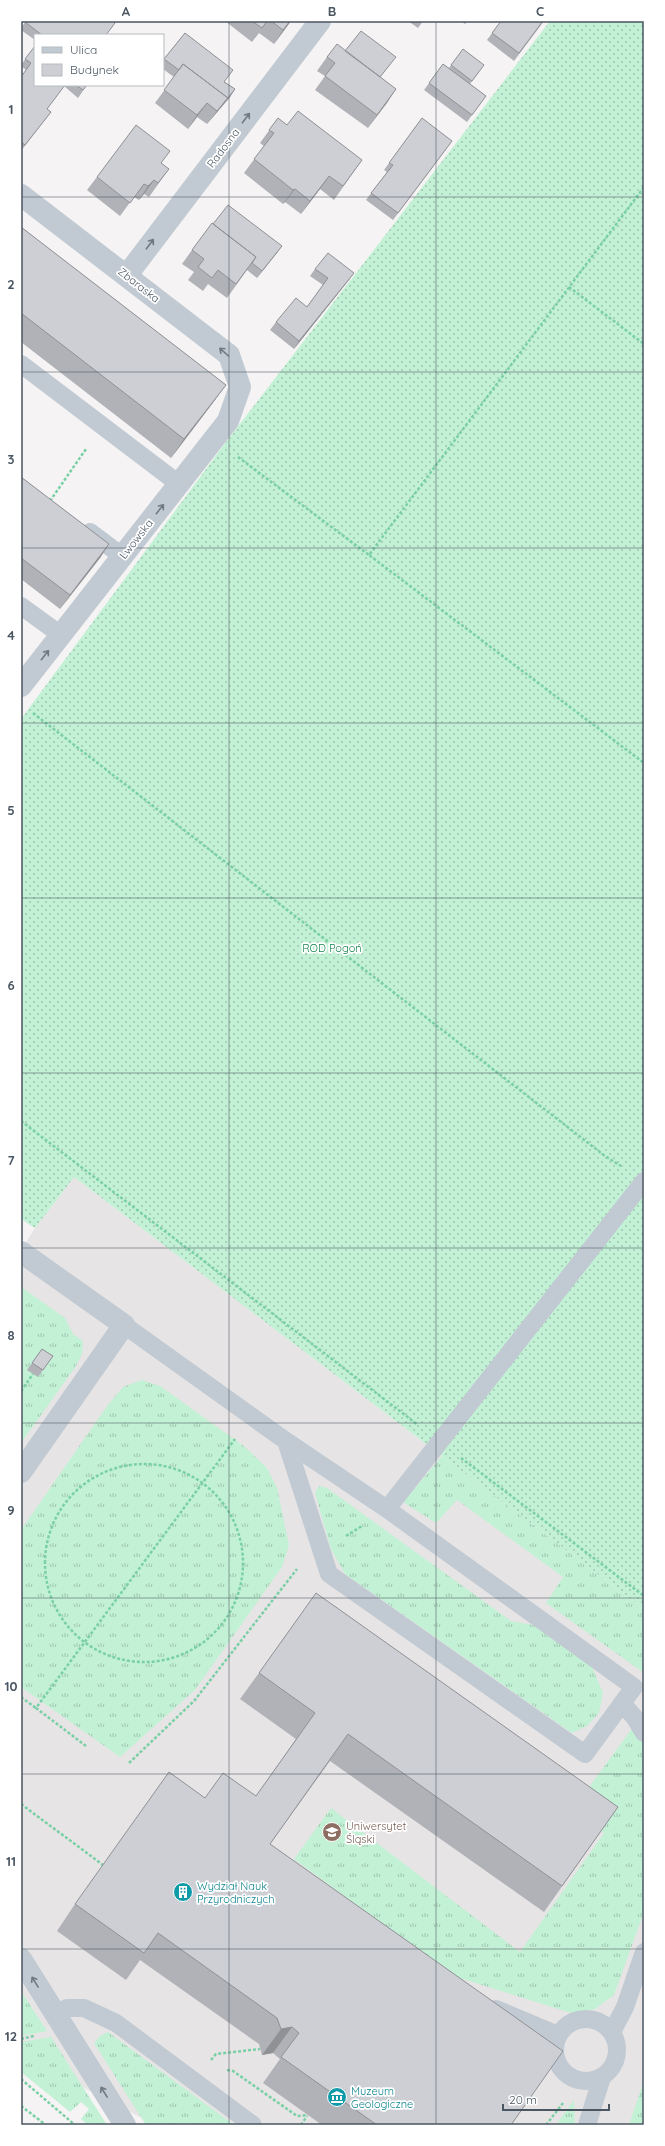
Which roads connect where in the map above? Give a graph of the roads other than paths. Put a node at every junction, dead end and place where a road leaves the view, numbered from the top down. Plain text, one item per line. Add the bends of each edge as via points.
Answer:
1 (320, 21) edge
2 (21, 195) edge
3 (126, 275) junction
4 (21, 364) edge
5 (240, 387) joint
6 (179, 484) junction
7 (50, 502) edge
8 (122, 556) junction
9 (21, 606) edge
10 (61, 635) junction
11 (21, 686) edge
12 (644, 1180) edge
13 (21, 1252) edge
14 (124, 1325) junction
15 (286, 1441) junction
16 (21, 1472) edge
17 (387, 1509) junction
18 (622, 1703) junction
19 (644, 1733) edge
20 (644, 1952) edge
21 (21, 1959) edge
22 (479, 2001) edge
23 (55, 2014) junction
24 (612, 2032) junction
25 (558, 2035) junction
26 (602, 2077) junction
27 (125, 2125) edge
28 (253, 2125) edge
29 (587, 2125) edge

3 -> 1 street, Radosna
2 - 3 street, Zbaraska
5 -> 3 street, Zbaraska via 228,355
4 - 6 lane
5 - 6 street, Lwowska via 228,421
8 -> 6 street, Lwowska
7 - 8 lane
8 - 10 street, Lwowska
9 - 10 lane
11 -> 10 street, Lwowska
12 - 17 lane
13 - 14 street
14 - 15 lane
14 - 16 street
15 - 17 lane
15 - 18 lane via 329,1574 586,1754
17 - 18 lane via 634,1687
18 - 19 lane via 636,1718
20 - 24 lane via 625,2007
23 -> 21 street
22 - 25 lane via 513,2018
27 -> 23 street
23 - 28 lane via 67,2008 84,2008 116,2023
24 - 25 lane via 599,2021 583,2019 567,2025
24 - 26 lane via 617,2048 613,2065
25 - 26 lane via 556,2061 564,2072 576,2080 589,2081
26 - 29 lane

